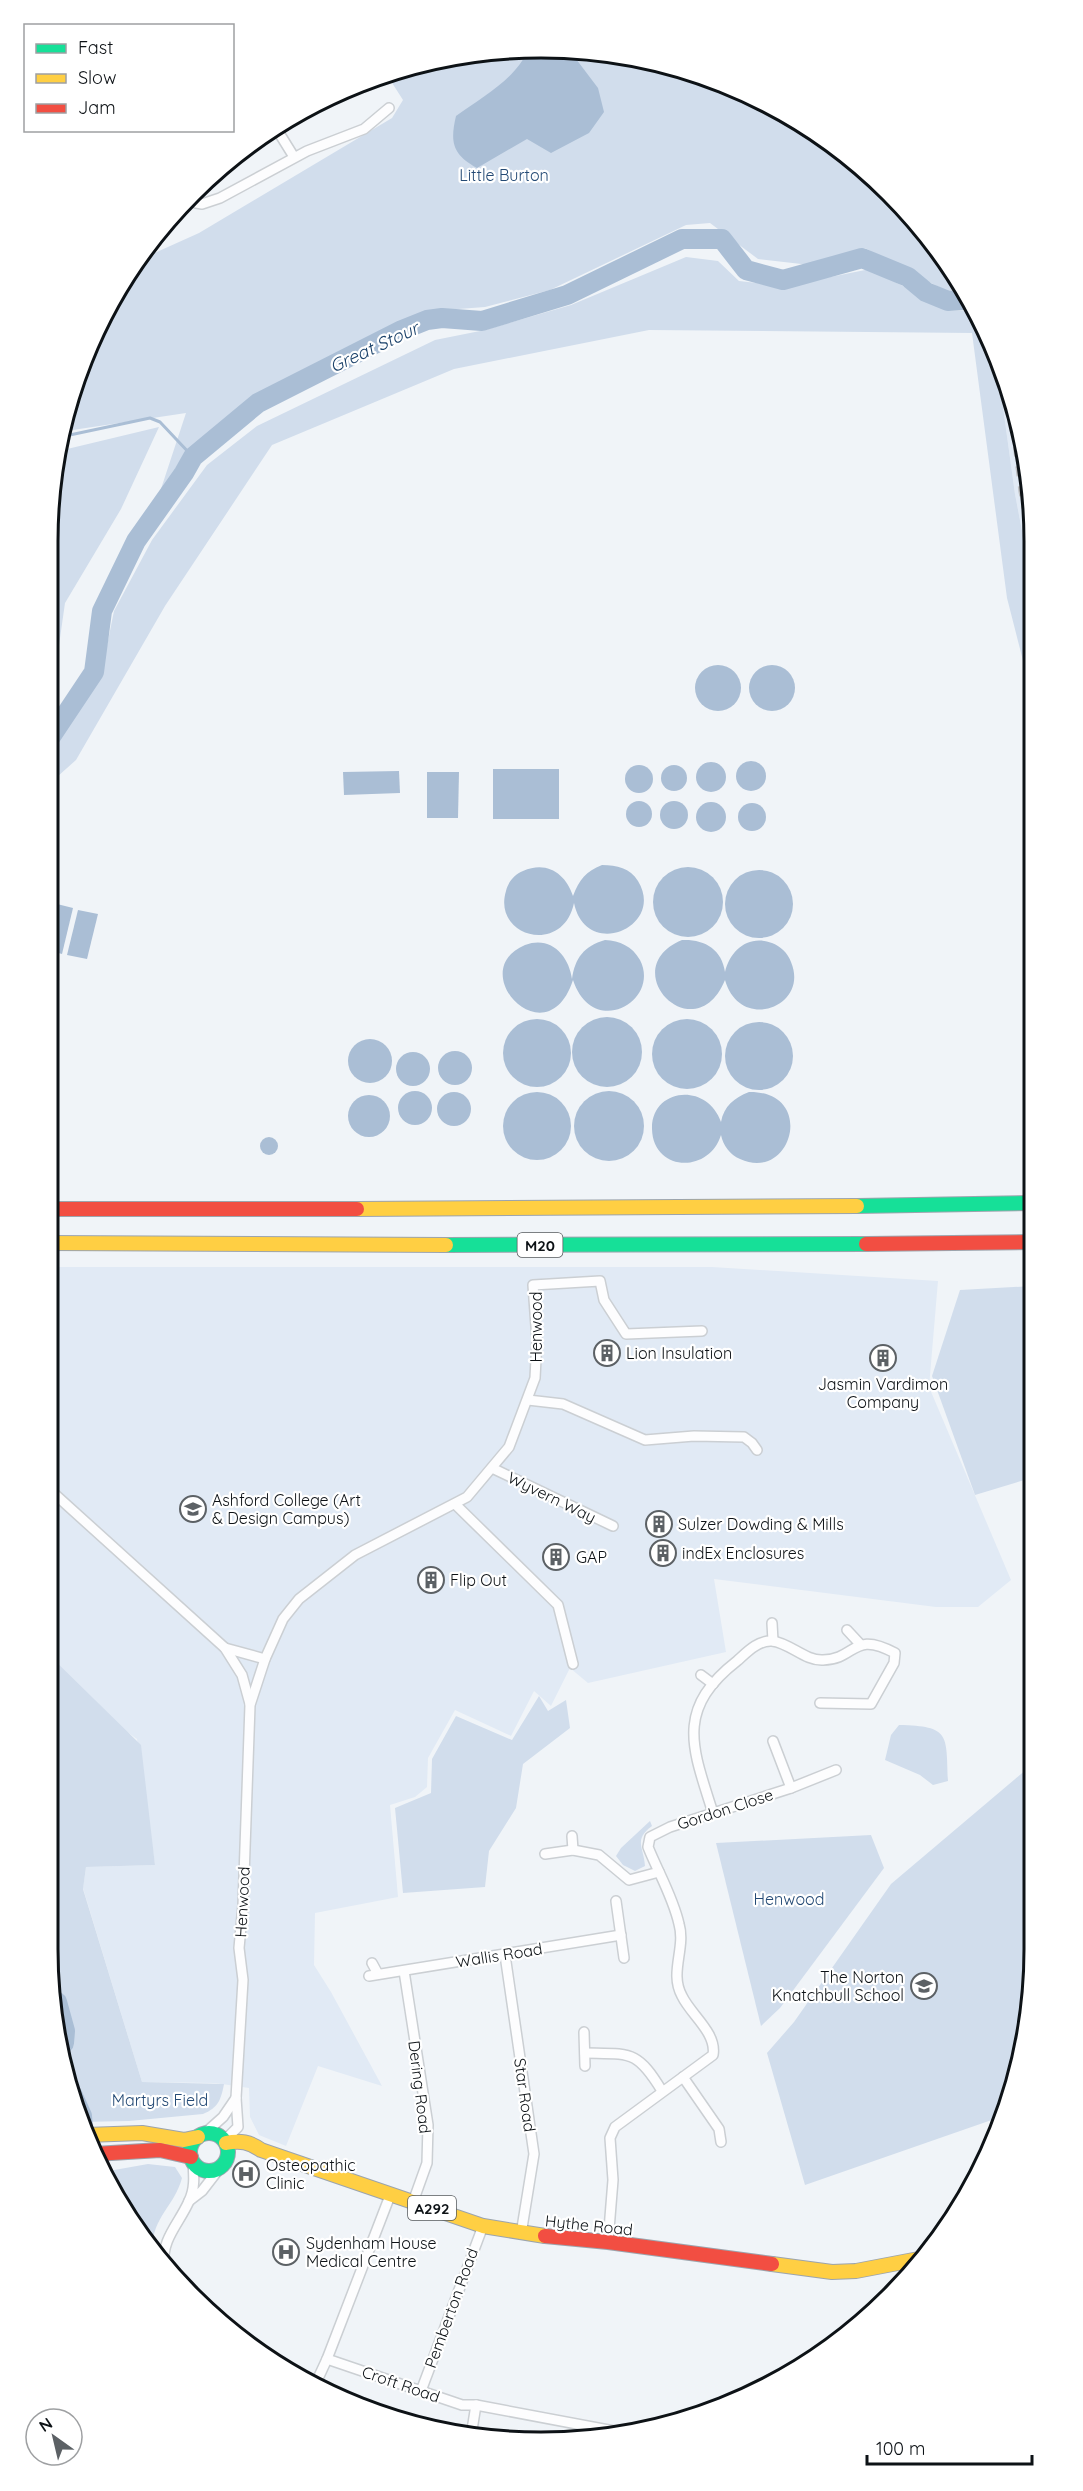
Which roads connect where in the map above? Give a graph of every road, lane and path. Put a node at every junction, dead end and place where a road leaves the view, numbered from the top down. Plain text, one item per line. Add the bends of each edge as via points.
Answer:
1 (389, 108) dead end
2 (281, 135) edge
3 (294, 157) junction
4 (198, 202) edge
5 (1024, 1203) edge
6 (58, 1209) edge
7 (1024, 1242) edge
8 (58, 1243) edge
9 (702, 1331) dead end
10 (528, 1400) junction
11 (757, 1450) dead end
12 (492, 1468) junction
13 (58, 1497) edge
14 (455, 1504) junction
15 (613, 1526) dead end
16 (772, 1623) dead end
17 (847, 1630) dead end
18 (773, 1641) junction
19 (861, 1644) junction
20 (225, 1648) junction
21 (265, 1659) junction
22 (573, 1664) dead end
23 (701, 1675) dead end
24 (714, 1684) junction
25 (820, 1703) dead end
26 (250, 1705) junction
27 (773, 1741) dead end
28 (836, 1770) dead end
29 (791, 1788) junction
30 (713, 1813) junction
31 (572, 1836) dead end
32 (573, 1850) junction
33 (545, 1854) dead end
34 (659, 1872) junction
35 (616, 1901) dead end
36 (621, 1935) junction
37 (505, 1955) junction
38 (624, 1958) dead end
39 (372, 1963) dead end
40 (404, 1971) junction
41 (584, 2032) dead end
42 (585, 2053) junction
43 (585, 2066) dead end
44 (683, 2077) junction
45 (662, 2091) junction
46 (236, 2098) junction
47 (238, 2127) junction
48 (95, 2135) edge
49 (201, 2135) junction
50 (225, 2142) junction
51 (721, 2142) dead end
52 (256, 2147) junction
53 (104, 2153) edge
54 (192, 2160) junction
55 (223, 2164) junction
56 (391, 2193) junction
57 (189, 2201) junction
58 (413, 2202) junction
59 (483, 2226) junction
60 (520, 2234) junction
61 (608, 2242) junction
62 (165, 2253) edge
63 (909, 2264) edge
64 (327, 2359) junction
65 (318, 2378) edge
66 (421, 2391) junction
67 (476, 2405) junction
68 (472, 2427) edge
69 (600, 2428) edge

1 - 3 street via 364,129
2 - 3 street
3 - 4 street via 220,198
5 - 6 main road via 740,1208
7 - 8 main road, M20 via 741,1246
9 - 10 street, Henwood via 626,1334 604,1300 600,1281 533,1285 537,1340 535,1378
10 - 11 street via 563,1404 645,1440 744,1437
10 - 12 street, Henwood via 509,1447
12 - 14 street, Henwood via 467,1497
12 - 15 street, Wyvern Way
13 - 20 street, Henwood
14 - 21 street, Henwood via 355,1555 319,1582 284,1619
14 - 22 street via 558,1605
16 - 18 street
17 - 19 street
18 - 19 street via 821,1661 838,1658
18 - 24 street via 755,1646
19 - 25 street via 870,1643 895,1653 894,1663 870,1704
20 - 21 street, Henwood
20 - 26 street, Henwood via 242,1675
21 - 26 street, Henwood
23 - 24 street
24 - 30 street via 704,1696 692,1737
26 - 46 street, Henwood
27 - 29 street
28 - 29 street, Gordon Close
29 - 30 street, Gordon Close
30 - 34 street, Gordon Close via 650,1837 648,1847
31 - 32 street
32 - 33 street
32 - 34 street via 605,1858 629,1880
34 - 44 street, Gordon Close via 680,1924 677,1983 681,1996 714,2048 712,2055
35 - 36 street
36 - 37 street, Wallis Road
36 - 38 street
37 - 40 street, Wallis Road
37 - 60 street, Star Road via 534,2154
39 - 40 street, Wallis Road via 373,1975
40 - 58 street, Dering Road via 428,2125 427,2163
41 - 42 street
42 - 43 street
42 - 45 street via 631,2056 642,2062
44 - 45 street, Gordon Close
44 - 51 street via 719,2129
45 - 61 street, Gordon Close via 615,2127 610,2138 613,2180
46 - 47 street, Henwood
46 - 49 street
47 - 50 street
47 - 52 street
48 - 49 main road via 142,2133 184,2140
49 - 50 main road via 215,2134
49 - 54 main road via 192,2146
50 - 52 main road, Hythe Road / A292 via 237,2140
50 - 55 main road
52 - 55 main road, Hythe Road / A292 via 238,2152
52 - 56 main road, Hythe Road / A292
53 - 54 main road via 160,2150
54 - 55 main road via 202,2170 214,2171
54 - 57 street via 193,2188
55 - 57 street
56 - 58 main road, Hythe Road / A292
56 - 64 street
57 - 62 street via 171,2230
58 - 59 main road, Hythe Road / A292
59 - 60 main road, Hythe Road / A292
59 - 66 street, Pemberton Road
60 - 61 main road, Hythe Road / A292
61 - 63 main road, Hythe Road / A292 via 832,2272
64 - 65 street
64 - 66 street, Croft Road
66 - 67 street, Croft Road via 462,2405
67 - 68 street
67 - 69 street, Croft Road

